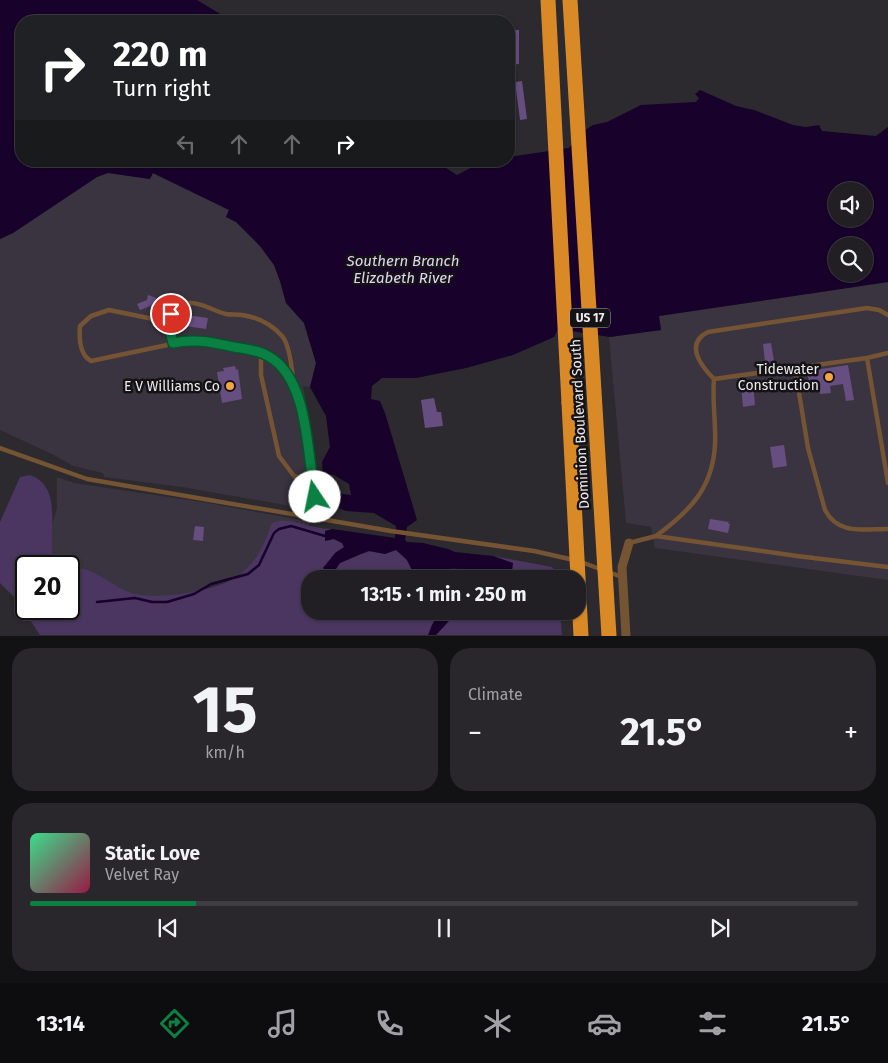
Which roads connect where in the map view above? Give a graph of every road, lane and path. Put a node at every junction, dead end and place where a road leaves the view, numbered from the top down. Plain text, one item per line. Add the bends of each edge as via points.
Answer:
1 (548, 0) edge
2 (570, 0) edge
3 (888, 315) edge
4 (168, 322) junction
5 (173, 343) junction
6 (261, 352) junction
7 (888, 352) edge
8 (867, 358) junction
9 (795, 368) junction
10 (714, 379) junction
11 (293, 381) junction
12 (0, 448) edge
13 (312, 482) junction
14 (888, 483) edge
15 (320, 519) junction
16 (888, 528) edge
17 (656, 536) junction
18 (629, 543) joint
19 (888, 567) edge
20 (622, 576) junction
21 (581, 636) edge
22 (609, 636) edge
23 (626, 636) edge

1 - 21 highway, Dominion Boulevard South / US 17, bridge
2 - 22 highway, Dominion Boulevard South / US 17, bridge
3 - 10 lane via 867,308 708,332 697,343 696,352 704,370
4 - 5 lane
4 - 5 lane via 104,310 80,326 79,339 85,356 91,362
4 - 11 lane via 175,309 184,303 258,318 284,338
5 - 6 lane via 191,340
6 - 11 lane via 277,362
6 - 13 lane via 262,382 280,456 294,476
7 - 8 lane
8 - 9 lane
8 - 14 lane
9 - 10 lane
9 - 16 lane via 808,448 830,519 844,528
10 - 17 lane via 716,443 709,476 703,491 686,512
11 - 13 lane via 305,428
12 - 15 lane via 87,480
13 - 15 lane
15 - 20 lane via 534,551
17 - 18 lane
17 - 19 lane
18 - 20 street
20 - 23 street

